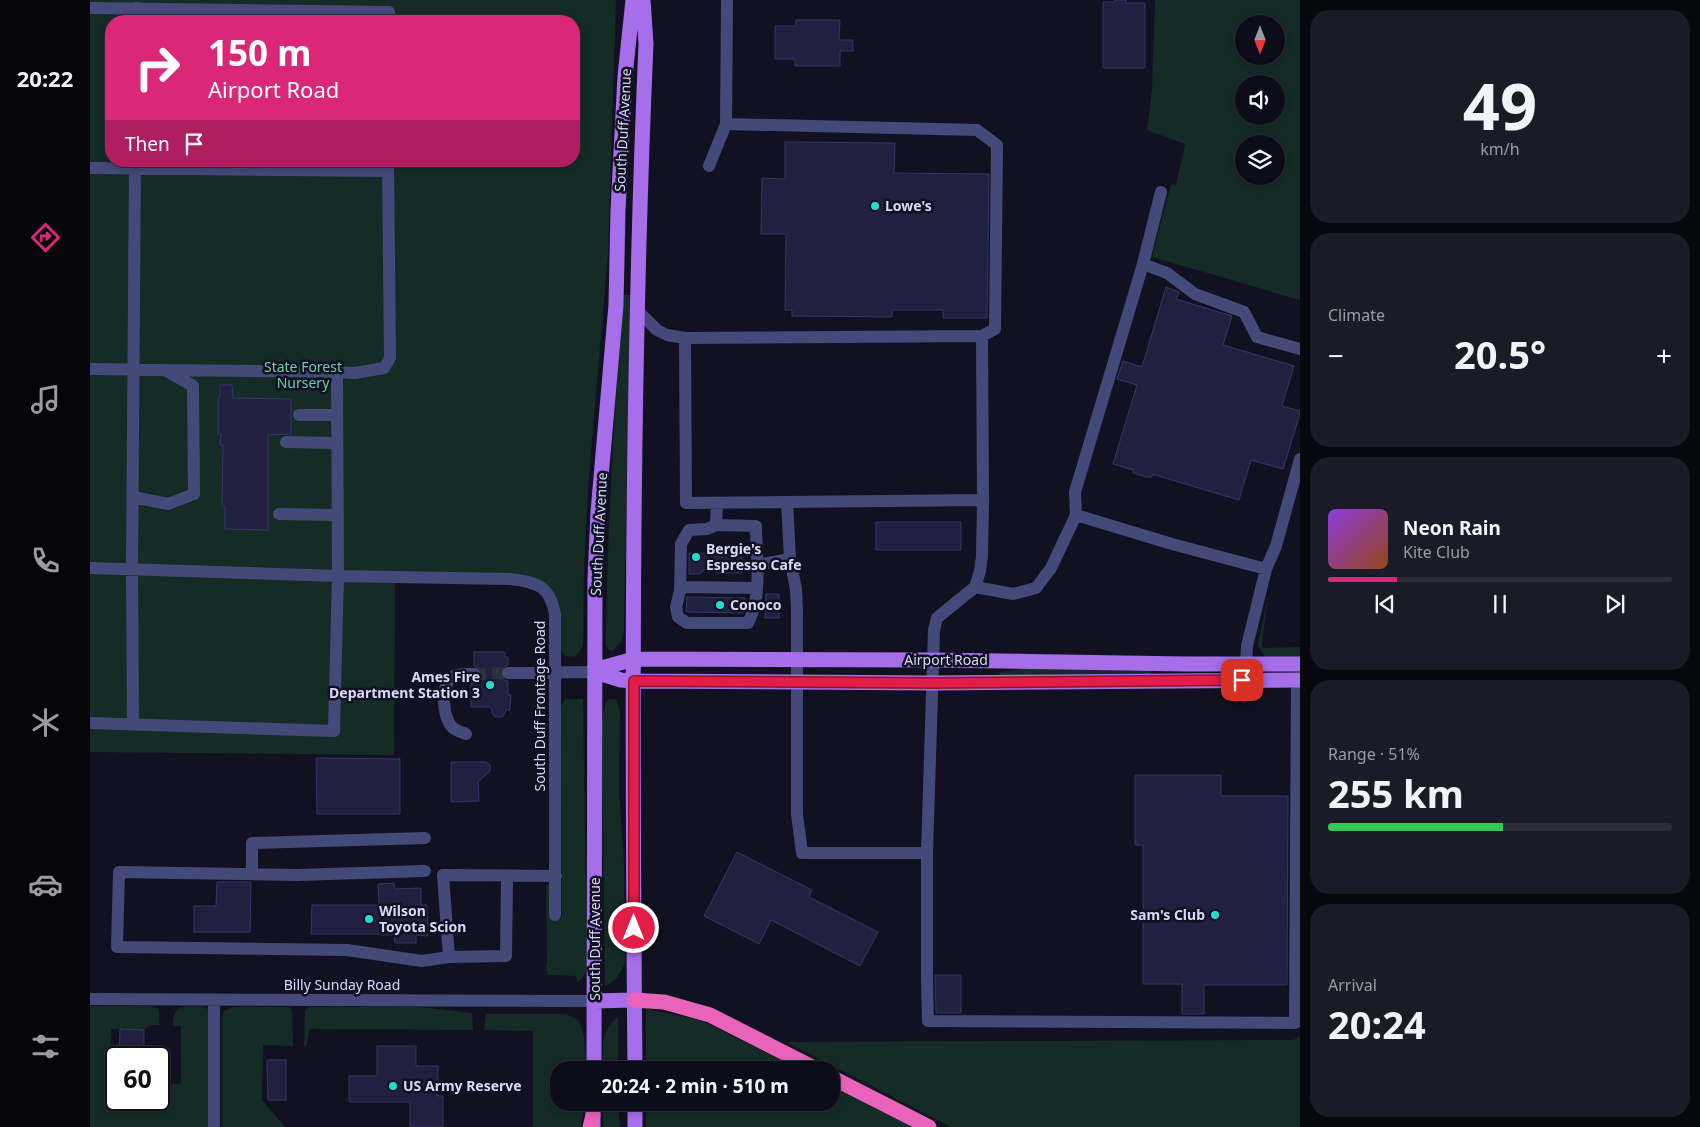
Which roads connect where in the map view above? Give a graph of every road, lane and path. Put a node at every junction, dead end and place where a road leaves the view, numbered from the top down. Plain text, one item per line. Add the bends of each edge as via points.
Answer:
1 (633, 0) edge
2 (643, 0) edge
3 (727, 0) edge
4 (90, 8) edge
5 (137, 8) junction
6 (137, 15) edge
7 (389, 15) edge
8 (726, 124) junction
9 (709, 166) dead end
10 (105, 167) edge
11 (135, 167) edge
12 (388, 167) edge
13 (90, 168) edge
14 (1162, 192) dead end
15 (1142, 264) junction
16 (637, 310) junction
17 (982, 336) junction
18 (685, 338) junction
19 (1300, 350) edge
20 (90, 369) edge
21 (133, 369) junction
22 (165, 370) junction
23 (337, 372) junction
24 (299, 415) dead end
25 (337, 415) junction
26 (286, 442) dead end
27 (337, 443) junction
28 (1300, 459) edge
29 (133, 498) junction
30 (983, 500) junction
31 (717, 502) junction
32 (788, 502) junction
33 (279, 514) dead end
34 (337, 515) junction
35 (1076, 515) junction
36 (716, 526) junction
37 (790, 559) junction
38 (757, 565) junction
39 (90, 568) edge
40 (132, 568) junction
41 (1266, 569) junction
42 (338, 576) junction
43 (680, 587) junction
44 (975, 587) junction
45 (757, 588) junction
46 (634, 659) junction
47 (797, 659) junction
48 (934, 660) junction
49 (1300, 664) edge
50 (1246, 665) junction
51 (554, 672) junction
52 (595, 672) junction
53 (508, 673) tunnel mouth
54 (474, 674) tunnel mouth
55 (1298, 680) edge
56 (634, 681) junction
57 (797, 682) junction
58 (933, 683) junction
59 (90, 723) edge
60 (133, 723) junction
61 (466, 734) dead end
62 (425, 838) dead end
63 (927, 853) junction
64 (425, 871) dead end
65 (252, 874) junction
66 (507, 876) junction
67 (556, 876) junction
68 (555, 915) dead end
69 (449, 957) junction
70 (90, 999) edge
71 (214, 1000) junction
72 (634, 1000) junction
73 (595, 1001) junction
74 (594, 1061) edge
75 (635, 1061) edge
76 (800, 1061) edge
77 (840, 1082) edge
78 (635, 1111) edge
79 (214, 1127) edge
80 (635, 1127) edge
81 (929, 1127) edge

1 - 52 main road, South Duff Avenue via 625,76 616,305 598,512
2 - 16 main road, South Duff Avenue via 646,44
3 - 8 street
4 - 5 street
5 - 6 street
5 - 7 street via 389,12
8 - 9 street
8 - 17 street via 977,130 997,145 995,329
10 - 13 street
11 - 21 street
12 - 23 street via 390,358 384,368 355,373
14 - 15 street
15 - 19 street via 1167,274 1195,294 1244,312 1257,336
15 - 35 street via 1075,492
16 - 18 street via 657,330
16 - 46 main road, South Duff Avenue
17 - 18 street
17 - 30 street
18 - 31 street via 686,502
20 - 21 street
21 - 22 street
21 - 29 street
22 - 23 street
22 - 29 street via 193,386 194,494 168,504
23 - 25 street
24 - 25 street
25 - 27 street
26 - 27 street
27 - 34 street
28 - 41 street via 1276,546
29 - 40 street
30 - 32 street
30 - 44 street via 982,556
31 - 32 street
31 - 36 street
32 - 37 street
33 - 34 street
34 - 42 street
35 - 41 street
35 - 44 street via 1051,568 1036,588 1013,594
36 - 38 street via 756,526
36 - 43 street via 690,530 681,544
37 - 38 street
37 - 47 street via 796,588
38 - 45 street
39 - 40 street, South Duff Frontage Road
40 - 42 street, South Duff Frontage Road
40 - 60 street
41 - 50 street via 1247,646
42 - 51 street, South Duff Frontage Road via 532,582 545,589 553,605
42 - 60 street via 334,731
43 - 45 street
43 - 45 street via 676,607 678,617 686,623 748,623
44 - 48 street via 937,618
46 - 47 main road, Airport Road
46 - 52 main road, Airport Road
46 - 56 main road, South Duff Avenue
47 - 48 main road, Airport Road
47 - 57 street
48 - 50 main road, Airport Road
48 - 58 street
49 - 50 main road, Airport Road
51 - 52 street, Airport Road
51 - 53 street, Airport Road
51 - 67 street, South Duff Frontage Road
52 - 56 main road, Airport Road
52 - 73 main road, South Duff Avenue
54 - 61 street via 456,676 446,685 446,717 452,727
55 - 58 main road, Airport Road
55 - 63 street via 1295,1023 928,1021
56 - 57 main road, Airport Road
56 - 72 main road, South Duff Avenue
57 - 58 main road, Airport Road
57 - 63 street via 797,814 802,853
58 - 63 street
59 - 60 street
62 - 65 street via 252,843
64 - 65 street
65 - 69 street via 119,872 117,947 347,950 422,961
66 - 67 street
66 - 69 street via 506,956
66 - 69 street via 443,875
67 - 68 street, South Duff Frontage Road
70 - 71 street, Billy Sunday Road
71 - 73 street, Billy Sunday Road
71 - 79 street
72 - 73 main road
72 - 75 main road, South Duff Avenue
72 - 76 highway via 664,1002 710,1015
73 - 74 main road, South Duff Avenue
77 - 81 highway
78 - 80 main road

